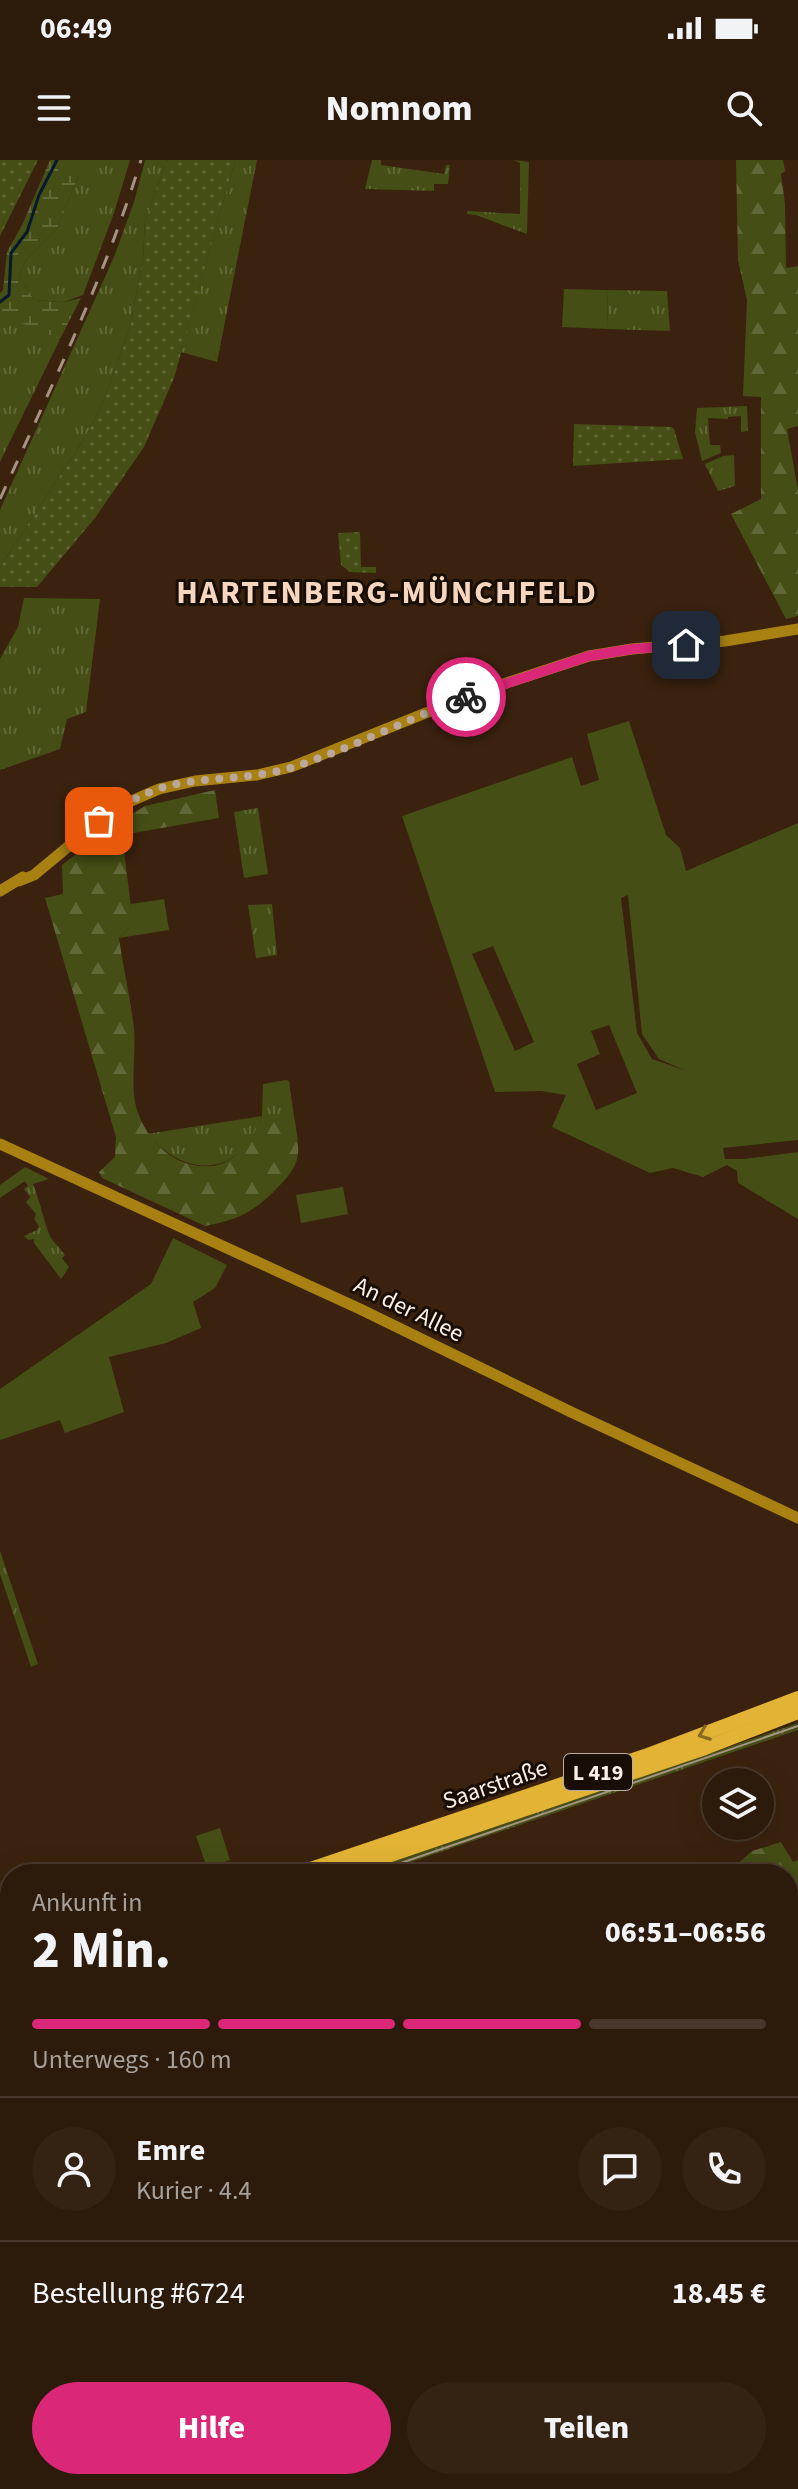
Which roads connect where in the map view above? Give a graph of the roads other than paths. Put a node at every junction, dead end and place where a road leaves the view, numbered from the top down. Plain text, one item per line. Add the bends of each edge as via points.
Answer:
1 (798, 626) edge
2 (0, 891) edge
3 (0, 1144) edge
4 (798, 1518) edge
5 (798, 1698) edge
6 (793, 1716) edge
7 (326, 1864) edge
8 (364, 1864) edge

1 - 2 main road via 725,641 589,656 473,694 291,767 159,789 122,805 28,879
3 - 4 main road, An der Allee
5 -> 7 highway, Saarstraße / L 419
6 - 8 highway, Saarstraße / L 419

